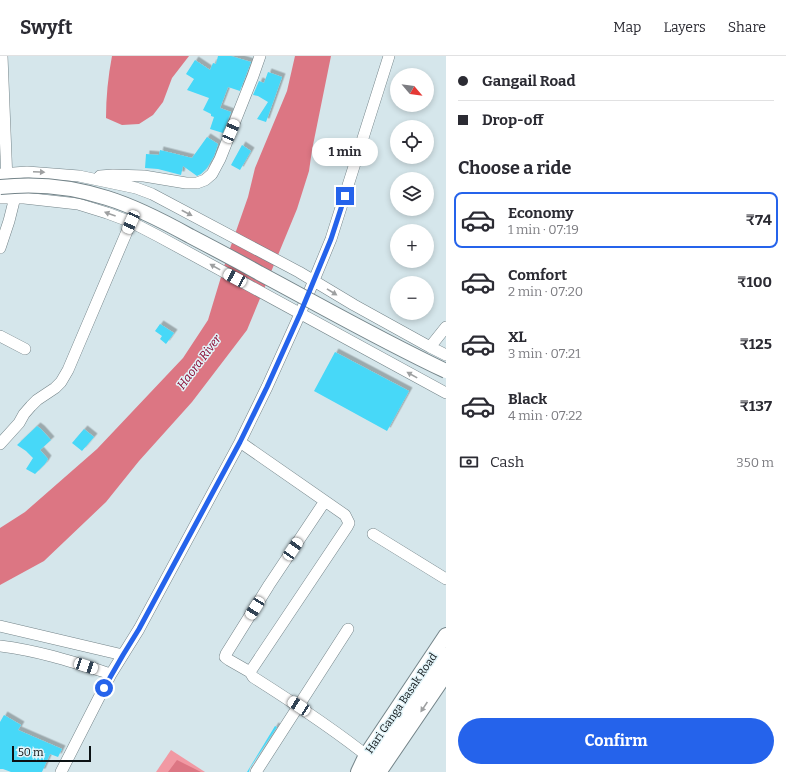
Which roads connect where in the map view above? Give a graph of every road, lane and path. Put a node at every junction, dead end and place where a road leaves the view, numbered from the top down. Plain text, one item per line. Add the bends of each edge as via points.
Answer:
1 (2, 56) edge
2 (260, 56) edge
3 (389, 56) edge
4 (4, 174) edge
5 (79, 176) junction
6 (6, 195) edge
7 (131, 222) junction
8 (0, 248) edge
9 (314, 281) junction
10 (300, 314) junction
11 (446, 327) edge
12 (0, 336) edge
13 (430, 348) junction
14 (25, 349) dead end
15 (446, 355) edge
16 (446, 371) edge
17 (446, 393) edge
18 (1, 441) edge
19 (240, 442) junction
20 (325, 501) junction
21 (373, 534) dead end
22 (446, 579) edge
23 (0, 626) edge
24 (348, 629) dead end
25 (446, 635) edge
26 (0, 646) edge
27 (123, 655) junction
28 (446, 655) edge
29 (250, 672) junction
30 (111, 674) junction
31 (446, 674) edge
32 (299, 706) junction
33 (375, 767) edge
34 (61, 772) edge
35 (256, 772) edge
36 (358, 772) edge

1 - 4 street
2 - 5 street via 220,159 212,174 205,180 186,183 144,176
3 - 9 street via 331,239
4 -> 5 street via 27,172
4 - 6 street
5 -> 9 street via 152,194
7 -> 6 street via 78,204
6 - 8 street via 9,221
6 - 16 main road, bridge via 34,185 47,186 88,192 128,205 165,222
10 -> 7 street
7 - 18 street via 61,382 30,406 19,423
9 - 10 street
9 -> 13 street
17 -> 10 street
10 - 19 street
11 - 13 street
12 - 14 street
13 - 15 street
19 - 20 street
19 - 27 street
20 - 29 street via 345,515 349,523
20 - 29 street via 226,654 229,660
21 - 22 street
23 - 27 street
24 - 32 street
25 - 33 main road, Hari Ganga Basak Road
26 - 30 street via 37,652
27 - 30 street
28 - 33 main road
29 - 32 street via 253,677
30 - 34 street
31 -> 33 main road, Hari Ganga Basak Road
32 - 33 street via 352,743
32 - 35 street
33 - 36 main road, Hari Ganga Basak Road

